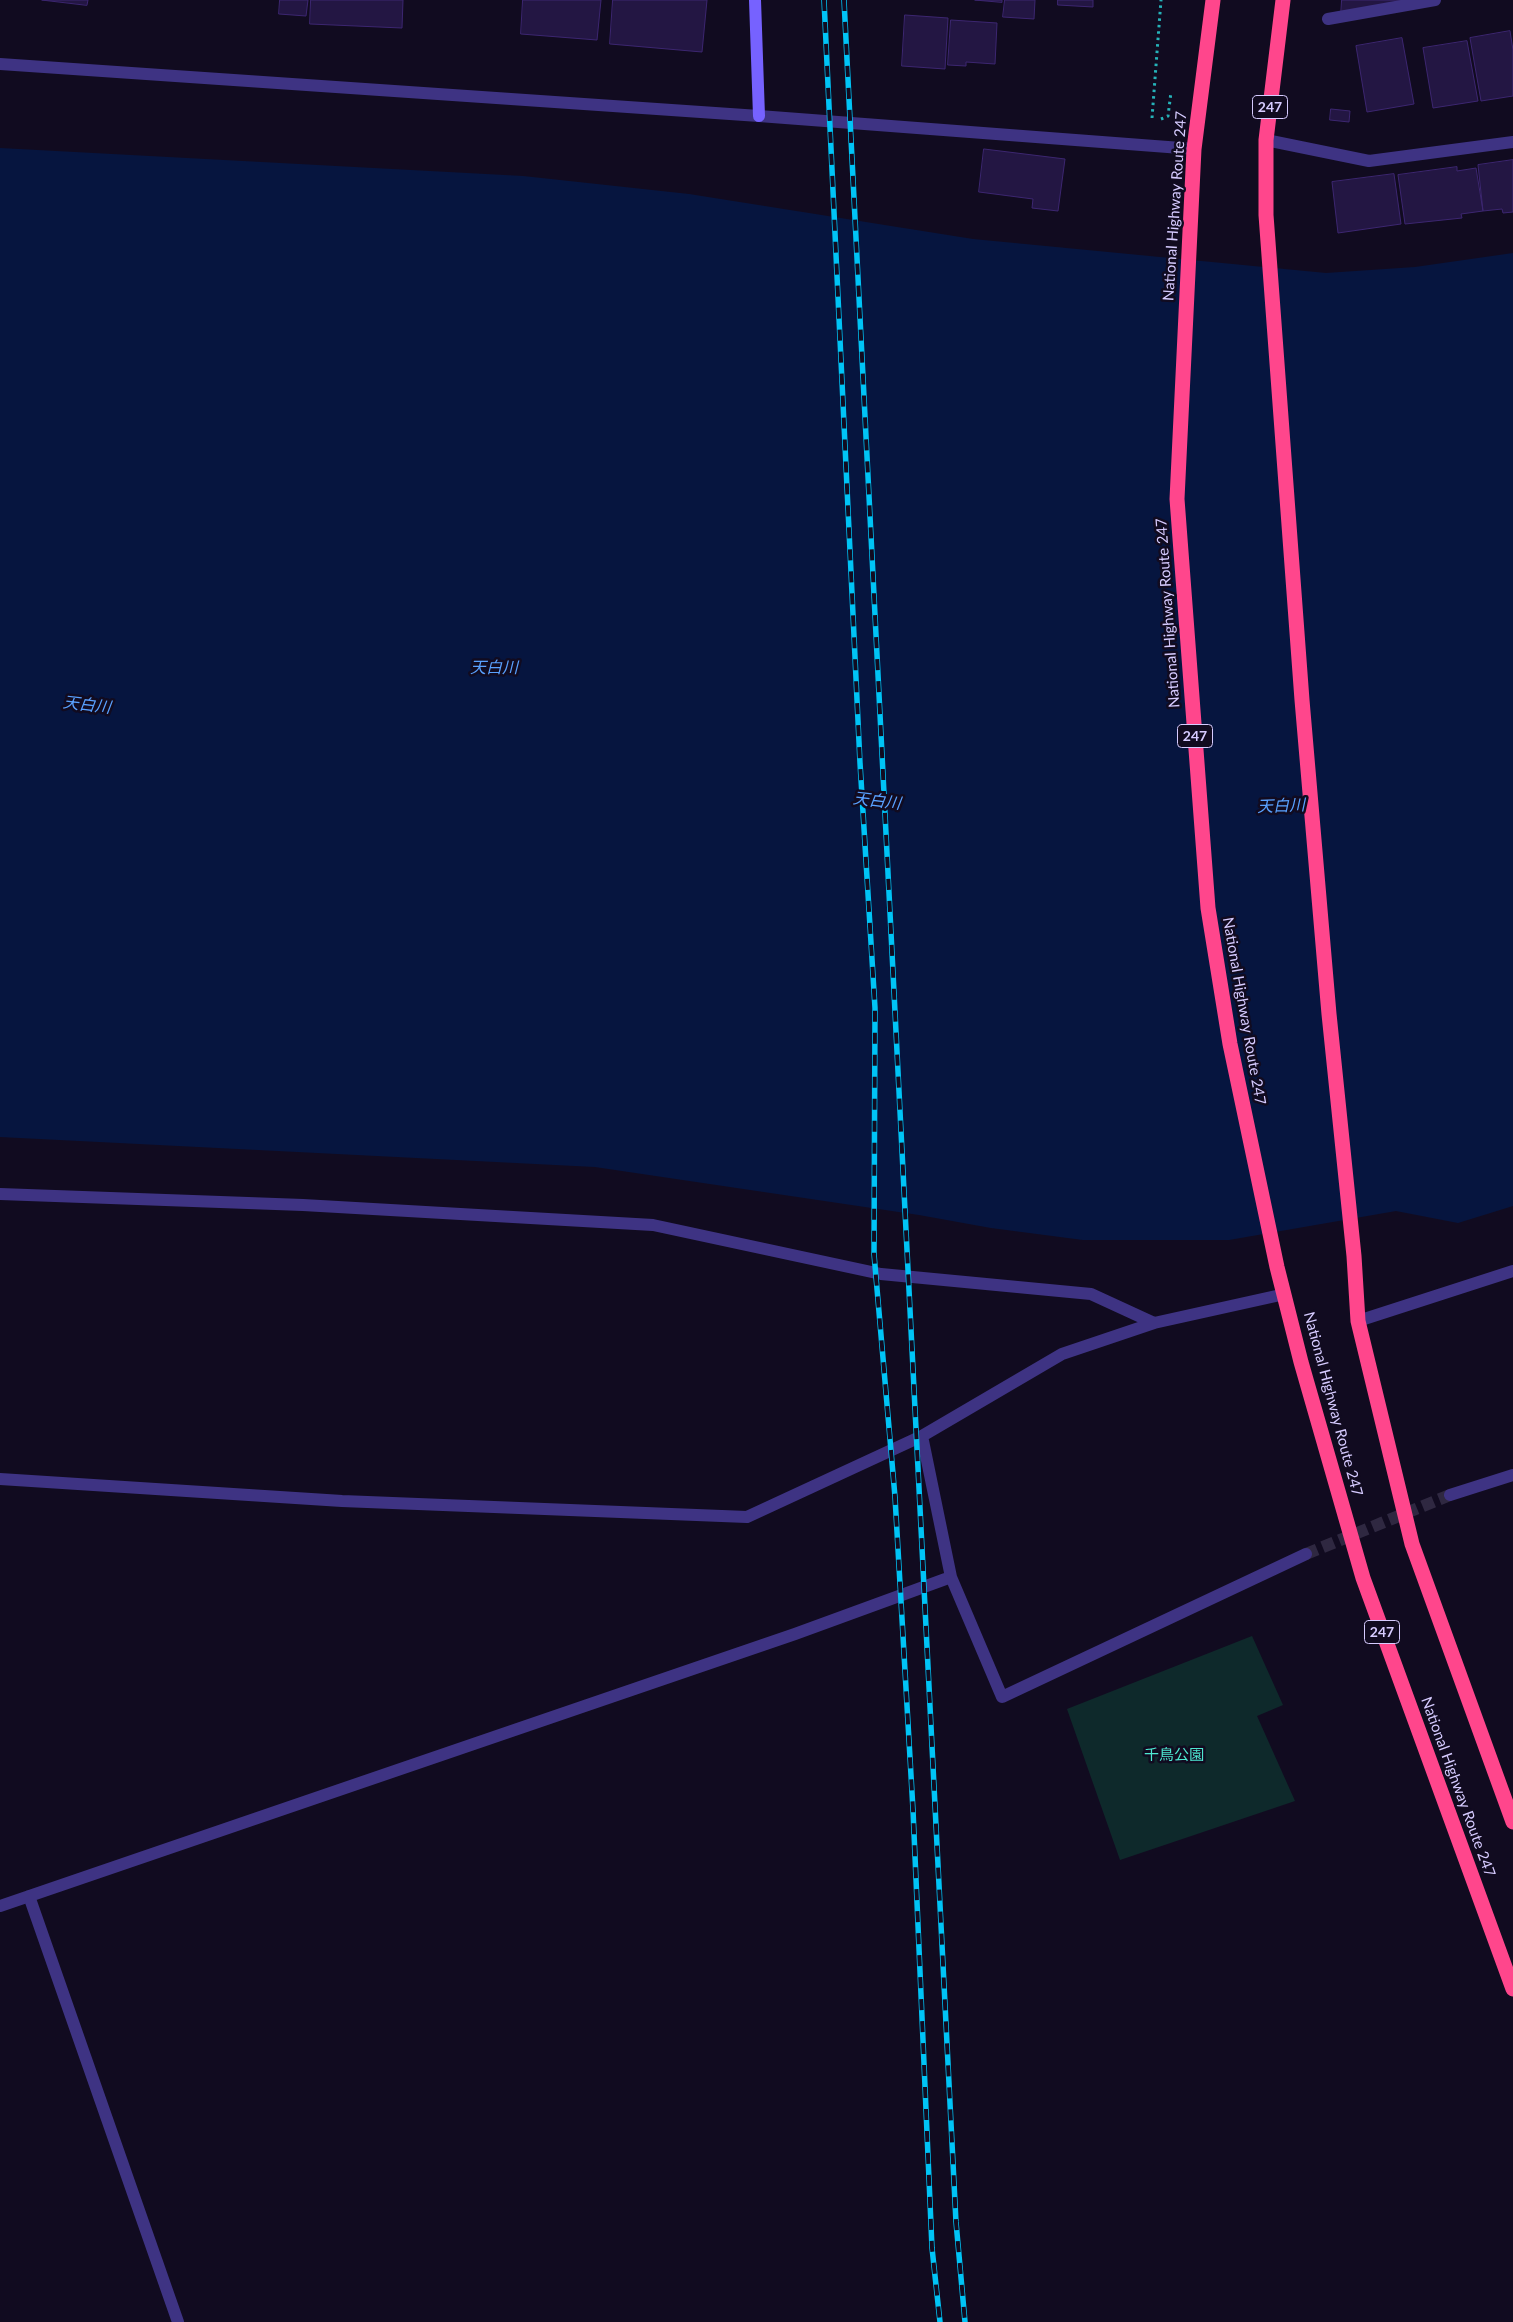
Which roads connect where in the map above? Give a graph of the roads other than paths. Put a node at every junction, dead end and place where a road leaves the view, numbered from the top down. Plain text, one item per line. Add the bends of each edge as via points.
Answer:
1 (755, 0) edge
2 (1213, 0) edge
3 (1283, 0) edge
4 (1435, 0) edge
5 (1328, 19) dead end
6 (0, 64) edge
7 (759, 116) junction
8 (1266, 140) junction
9 (1513, 142) edge
10 (1194, 148) junction
11 (0, 1194) edge
12 (1513, 1271) edge
13 (1285, 1294) junction
14 (1358, 1321) junction
15 (1154, 1323) junction
16 (922, 1436) junction
17 (1513, 1475) edge
18 (0, 1479) edge
19 (1450, 1495) tunnel mouth
20 (1306, 1554) tunnel mouth
21 (951, 1577) junction
22 (1513, 1822) edge
23 (29, 1896) junction
24 (0, 1906) edge
25 (1513, 1989) edge
26 (178, 2322) edge

1 - 7 street
2 - 10 highway, National Highway Route 247 / 247
3 - 8 highway, 247
4 - 5 street
6 - 7 street
7 - 10 street
8 - 9 street via 1370,161
8 - 14 highway, 247 via 1266,215 1302,700
10 - 13 highway, National Highway Route 247 / 247 via 1176,499 1208,908 1230,1044
11 - 15 street via 303,1205 653,1225 881,1274 1091,1294
12 - 14 street
13 - 15 street
13 - 25 highway, National Highway Route 247 / 247 via 1301,1362 1363,1578
14 - 22 highway, 247 via 1412,1544
15 - 16 street via 1062,1354
16 - 18 street via 747,1517 342,1501
16 - 21 street
17 - 19 street
20 - 21 street via 1002,1696
21 - 23 street via 795,1634
23 - 24 street
23 - 26 street

